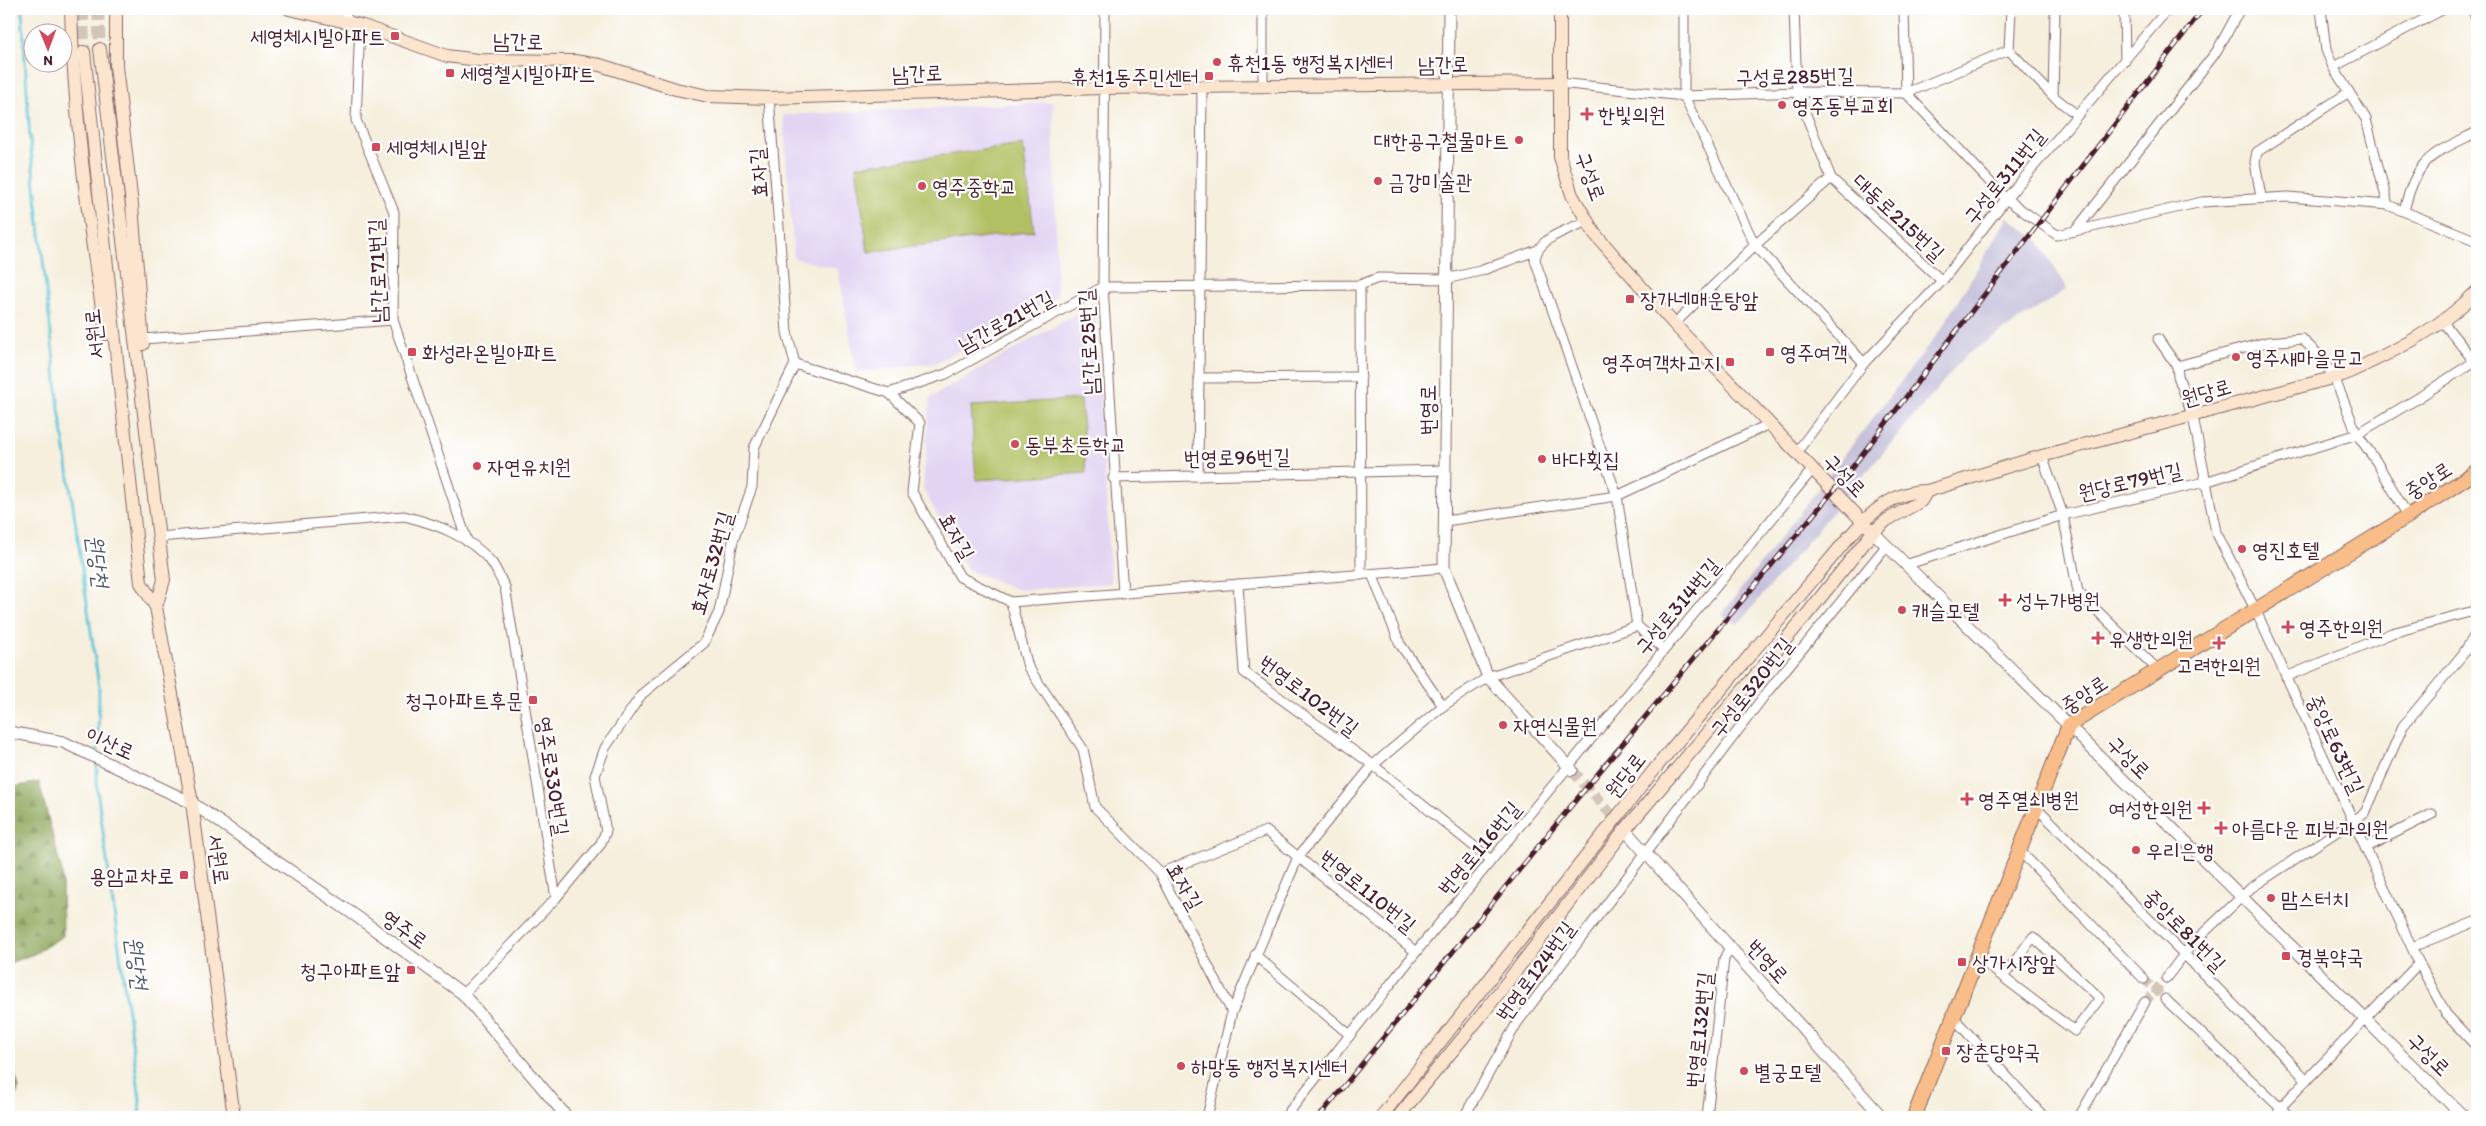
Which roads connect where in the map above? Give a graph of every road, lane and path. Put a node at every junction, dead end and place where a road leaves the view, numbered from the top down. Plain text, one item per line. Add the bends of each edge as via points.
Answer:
1 (71, 9) edge
2 (116, 9) edge
3 (289, 9) edge
4 (340, 9) edge
5 (1105, 9) edge
6 (1263, 9) edge
7 (1449, 9) edge
8 (1560, 9) edge
9 (1684, 9) edge
10 (1794, 9) edge
11 (1904, 9) edge
12 (2011, 9) edge
13 (2055, 9) edge
14 (2124, 9) edge
15 (2168, 9) edge
16 (2240, 9) edge
17 (2321, 9) edge
18 (2444, 9) edge
19 (2472, 9) edge
20 (2477, 20) edge
21 (355, 23) junction
22 (100, 49) tunnel mouth
23 (2009, 50) junction
24 (84, 52) tunnel mouth
25 (2124, 61) junction
26 (2333, 67) junction
27 (1559, 83) junction
28 (1448, 84) junction
29 (1263, 86) junction
30 (1202, 87) junction
31 (1104, 88) junction
32 (1797, 92) junction
33 (2350, 92) junction
34 (1906, 94) junction
35 (1684, 96) junction
36 (2053, 96) junction
37 (769, 98) junction
38 (2077, 115) junction
39 (2477, 132) edge
40 (1831, 178) junction
41 (2262, 197) junction
42 (2006, 199) junction
43 (2388, 205) junction
44 (2404, 211) junction
45 (1588, 221) junction
46 (2075, 231) junction
47 (2477, 241) edge
48 (1755, 245) junction
49 (1535, 251) junction
50 (1446, 279) junction
51 (1942, 281) junction
52 (1360, 286) junction
53 (1103, 287) junction
54 (1200, 287) junction
55 (2477, 290) edge
56 (393, 320) junction
57 (2442, 321) junction
58 (1674, 324) junction
59 (143, 339) junction
60 (2158, 339) dead end
61 (1864, 362) junction
62 (2476, 363) edge
63 (795, 364) junction
64 (2178, 366) junction
65 (1361, 377) junction
66 (2334, 377) junction
67 (1199, 378) junction
68 (889, 393) junction
69 (2192, 417) junction
70 (1769, 424) junction
71 (2357, 434) junction
72 (126, 452) junction
73 (1796, 453) junction
74 (149, 456) junction
75 (2042, 456) junction
76 (1445, 470) junction
77 (1812, 470) junction
78 (2477, 471) edge
79 (1361, 472) junction
80 (1198, 476) junction
81 (1113, 478) junction
82 (2205, 482) junction
83 (1927, 491) junction
84 (1617, 496) junction
85 (2063, 515) junction
86 (2408, 516) junction
87 (1445, 521) junction
88 (1862, 521) junction
89 (1873, 532) junction
90 (158, 537) junction
91 (467, 541) junction
92 (1886, 545) junction
93 (1905, 565) junction
94 (1444, 568) junction
95 (1372, 574) junction
96 (1361, 575) junction
97 (1238, 584) junction
98 (1123, 594) junction
99 (1011, 602) junction
100 (156, 607) junction
101 (2255, 609) junction
102 (2477, 610) edge
103 (1637, 626) junction
104 (2477, 632) edge
105 (1664, 649) junction
106 (2158, 670) junction
107 (1488, 677) junction
108 (2286, 677) junction
109 (1443, 706) junction
110 (2069, 725) junction
111 (9, 732) edge
112 (1373, 765) junction
113 (1571, 768) junction
114 (192, 803) junction
115 (2036, 807) junction
116 (2432, 814) dead end
117 (2353, 822) junction
118 (1625, 830) junction
119 (2365, 848) junction
120 (2019, 850) junction
121 (1646, 854) junction
122 (1298, 857) junction
123 (1491, 860) junction
124 (1160, 873) junction
125 (2241, 896) junction
126 (556, 898) junction
127 (2477, 921) edge
128 (1730, 947) junction
129 (2412, 947) junction
130 (1416, 952) junction
131 (2184, 954) junction
132 (1255, 955) junction
133 (1977, 957) junction
134 (2420, 964) junction
135 (2003, 977) junction
136 (2144, 978) tunnel mouth
137 (2166, 978) tunnel mouth
138 (463, 994) junction
139 (2165, 999) tunnel mouth
140 (2144, 1002) tunnel mouth
141 (1232, 1012) junction
142 (1953, 1017) junction
143 (2366, 1020) junction
144 (1350, 1035) junction
145 (2477, 1047) edge
146 (2307, 1080) junction
147 (2278, 1113) edge
148 (234, 1117) edge
149 (567, 1117) edge
150 (1207, 1117) edge
151 (1285, 1117) edge
152 (1381, 1117) edge
153 (1398, 1117) edge
154 (1464, 1117) edge
155 (1707, 1117) edge
156 (1882, 1117) edge
157 (1914, 1117) edge
158 (2044, 1117) edge
159 (2078, 1117) edge
160 (2290, 1117) edge
161 (2464, 1117) edge

1 - 72 main road via 73,78 95,264
2 - 59 main road via 116,66
3 - 21 main road, 남간로
4 - 21 street
5 - 31 street, 남간로25번길
6 - 29 street
7 - 28 street, 번영로
8 - 27 main road, 구성로
9 - 35 street
10 - 32 street, 대동로215번길
11 - 34 street
12 - 23 street
13 - 36 street
14 - 25 street
15 - 25 street, 구성로311번길
16 - 46 street via 2217,51
17 - 26 street via 2326,50
18 - 26 street
19 - 20 street
21 - 37 main road, 남간로 via 448,56 478,60 591,63 708,96
21 - 56 street, 남간로71번길 via 356,120 394,212
22 - 74 main road, 서원로
23 - 34 street, 구성로285번길
23 - 36 street
24 - 72 main road, 서원로
25 - 38 street, 구성로311번길
26 - 33 street
27 - 28 main road, 남간로
27 - 35 street, 구성로285번길
27 - 45 main road, 구성로 via 1560,157 1572,195
28 - 29 main road, 남간로
28 - 50 street, 번영로
29 - 30 main road, 남간로
30 - 31 main road, 남간로
30 - 54 street
31 - 37 main road, 남간로
31 - 53 street, 남간로25번길
32 - 34 street, 구성로285번길
32 - 35 street, 구성로285번길
32 - 40 street, 대동로215번길
33 - 41 street via 2256,152
33 - 43 street via 2366,119
34 - 42 street
35 - 48 street
36 - 38 street
37 - 63 street, 효자길 via 787,332
38 - 42 street, 구성로311번길
39 - 44 street via 2431,156 2416,172
40 - 48 street, 대동로215번길
40 - 51 street, 대동로215번길
41 - 43 street
41 - 46 street via 2202,202
42 - 46 street via 2057,235
42 - 51 street, 구성로311번길
43 - 44 street
44 - 47 street
45 - 49 street, 남간로21번길 via 1543,242
45 - 58 main road, 구성로 via 1595,234
48 - 58 street
48 - 61 street
49 - 50 street, 남간로21번길 via 1480,271
49 - 84 street via 1546,296
50 - 52 street, 남간로21번길 via 1378,278
50 - 76 street, 번영로
51 - 61 street, 구성로311번길
52 - 54 street, 남간로21번길
52 - 65 street
53 - 54 street, 남간로21번길
53 - 68 street, 남간로21번길 via 946,374
53 - 81 street, 남간로25번길
54 - 67 street
55 - 57 main road, 원당로
56 - 59 street
56 - 91 street, 남간로71번길
57 - 62 street
57 - 66 main road, 원당로 via 2389,353
58 - 70 main road, 구성로
59 - 74 main road
60 - 64 street
61 - 73 street, 구성로311번길
62 - 71 street, 원당로79번길
63 - 68 street, 효자길
63 - 126 street, 효자로32번길 via 754,448 752,487 733,541 719,612 704,643 642,694 605,748 595,776 606,830 600,845
64 - 66 street via 2267,342 2302,339 2320,356
64 - 69 street, 중앙로63번길 via 2178,376
65 - 67 street
65 - 79 street
66 - 69 main road, 원당로
66 - 71 street
67 - 80 street
68 - 99 street, 효자길 via 920,423 912,492 960,577
69 - 75 main road, 원당로
69 - 82 street, 중앙로63번길
70 - 73 main road, 구성로
70 - 84 street
71 - 82 street, 원당로79번길
71 - 86 street
72 - 100 main road, 서원로 via 141,583
73 - 77 main road, 구성로
74 - 90 main road, 서원로
75 - 83 main road, 원당로
75 - 85 street
76 - 79 street, 번영로96번길
76 - 87 street, 번영로
77 - 88 main road, 구성로
77 - 105 street, 구성로314번길
78 - 86 main road, 중앙로
79 - 80 street, 번영로96번길
79 - 96 street
80 - 81 street, 번영로96번길
81 - 98 street, 남간로25번길
82 - 85 street, 원당로79번길
82 - 101 street, 중앙로63번길 via 2216,532
83 - 88 main road, 원당로 via 1912,491 1885,503
83 - 89 main road, 원당로 via 1921,501 1886,520
84 - 87 street
84 - 103 street
85 - 93 street
85 - 106 street via 2078,592
86 - 101 main road, 중앙로
87 - 94 street, 번영로
88 - 89 main road, 구성로
88 - 152 main road, 원당로 via 1658,765
89 - 92 street, 구성로
89 - 118 main road, 원당로
90 - 91 street via 404,516 436,524
90 - 100 main road, 서원로 via 164,580
91 - 126 street, 영주로330번길 via 492,563 505,587
92 - 93 street, 구성로
92 - 121 street, 구성로320번길 via 1764,696
93 - 110 street, 구성로
94 - 95 street
94 - 107 street, 번영로
95 - 96 street
95 - 109 street via 1400,644
96 - 97 street
97 - 98 street
97 - 112 street, 번영로102번길 via 1244,672
98 - 99 street
99 - 124 street, 효자길 via 1028,666 1083,749 1095,807
100 - 114 main road, 서원로
101 - 106 main road, 중앙로
101 - 108 street, 중앙로63번길
102 - 108 street via 2392,633
103 - 105 street
103 - 107 street, 번영로110번길
104 - 117 street via 2463,654 2403,726 2365,813
105 - 113 street, 구성로314번길
106 - 110 main road, 중앙로
107 - 109 street, 번영로110번길
107 - 113 street, 번영로
108 - 117 street, 중앙로63번길
109 - 112 street, 번영로110번길
110 - 115 main road, 중앙로
110 - 125 street, 구성로
111 - 114 street, 이산로 via 63,742
112 - 122 street, 번영로110번길
112 - 123 street
113 - 123 street, 번영로116번길
114 - 138 street, 영주로
114 - 148 main road, 서원로
115 - 120 main road, 중앙로
115 - 131 street, 중앙로81번길
116 - 119 street
117 - 119 street, 중앙로63번길
117 - 125 street
118 - 121 street, 번영로
118 - 153 main road, 원당로
119 - 129 street, 중앙로63번길
120 - 133 main road, 중앙로
120 - 136 street
121 - 128 street, 번영로
121 - 154 street, 번영로124번길 via 1517,1023
122 - 124 street, 번영로110번길 via 1266,831
122 - 130 street, 번영로110번길
122 - 132 street, 번영로110번길
123 - 130 street, 번영로116번길
124 - 141 street, 효자길
125 - 131 street
125 - 143 street, 구성로
126 - 138 street
127 - 129 street
128 - 155 street, 번영로132번길 via 1724,959
128 - 156 street, 번영로
129 - 134 street, 중앙로63번길
130 - 144 street, 번영로116번길
131 - 137 street
131 - 146 street, 중앙로81번길
132 - 141 street, 번영로110번길
132 - 144 street
133 - 135 street
133 - 142 main road, 중앙로
134 - 143 street
134 - 145 street, 중앙로63번길 via 2446,1014
135 - 135 street via 2075,1032 2100,998 2033,937
138 - 149 street, 영주로
139 - 147 street
140 - 159 street
141 - 150 street, 번영로110번길
142 - 157 main road, 중앙로
142 - 158 street
143 - 146 street
143 - 161 street, 구성로
144 - 151 street, 번영로116번길
146 - 147 street
147 - 160 street

